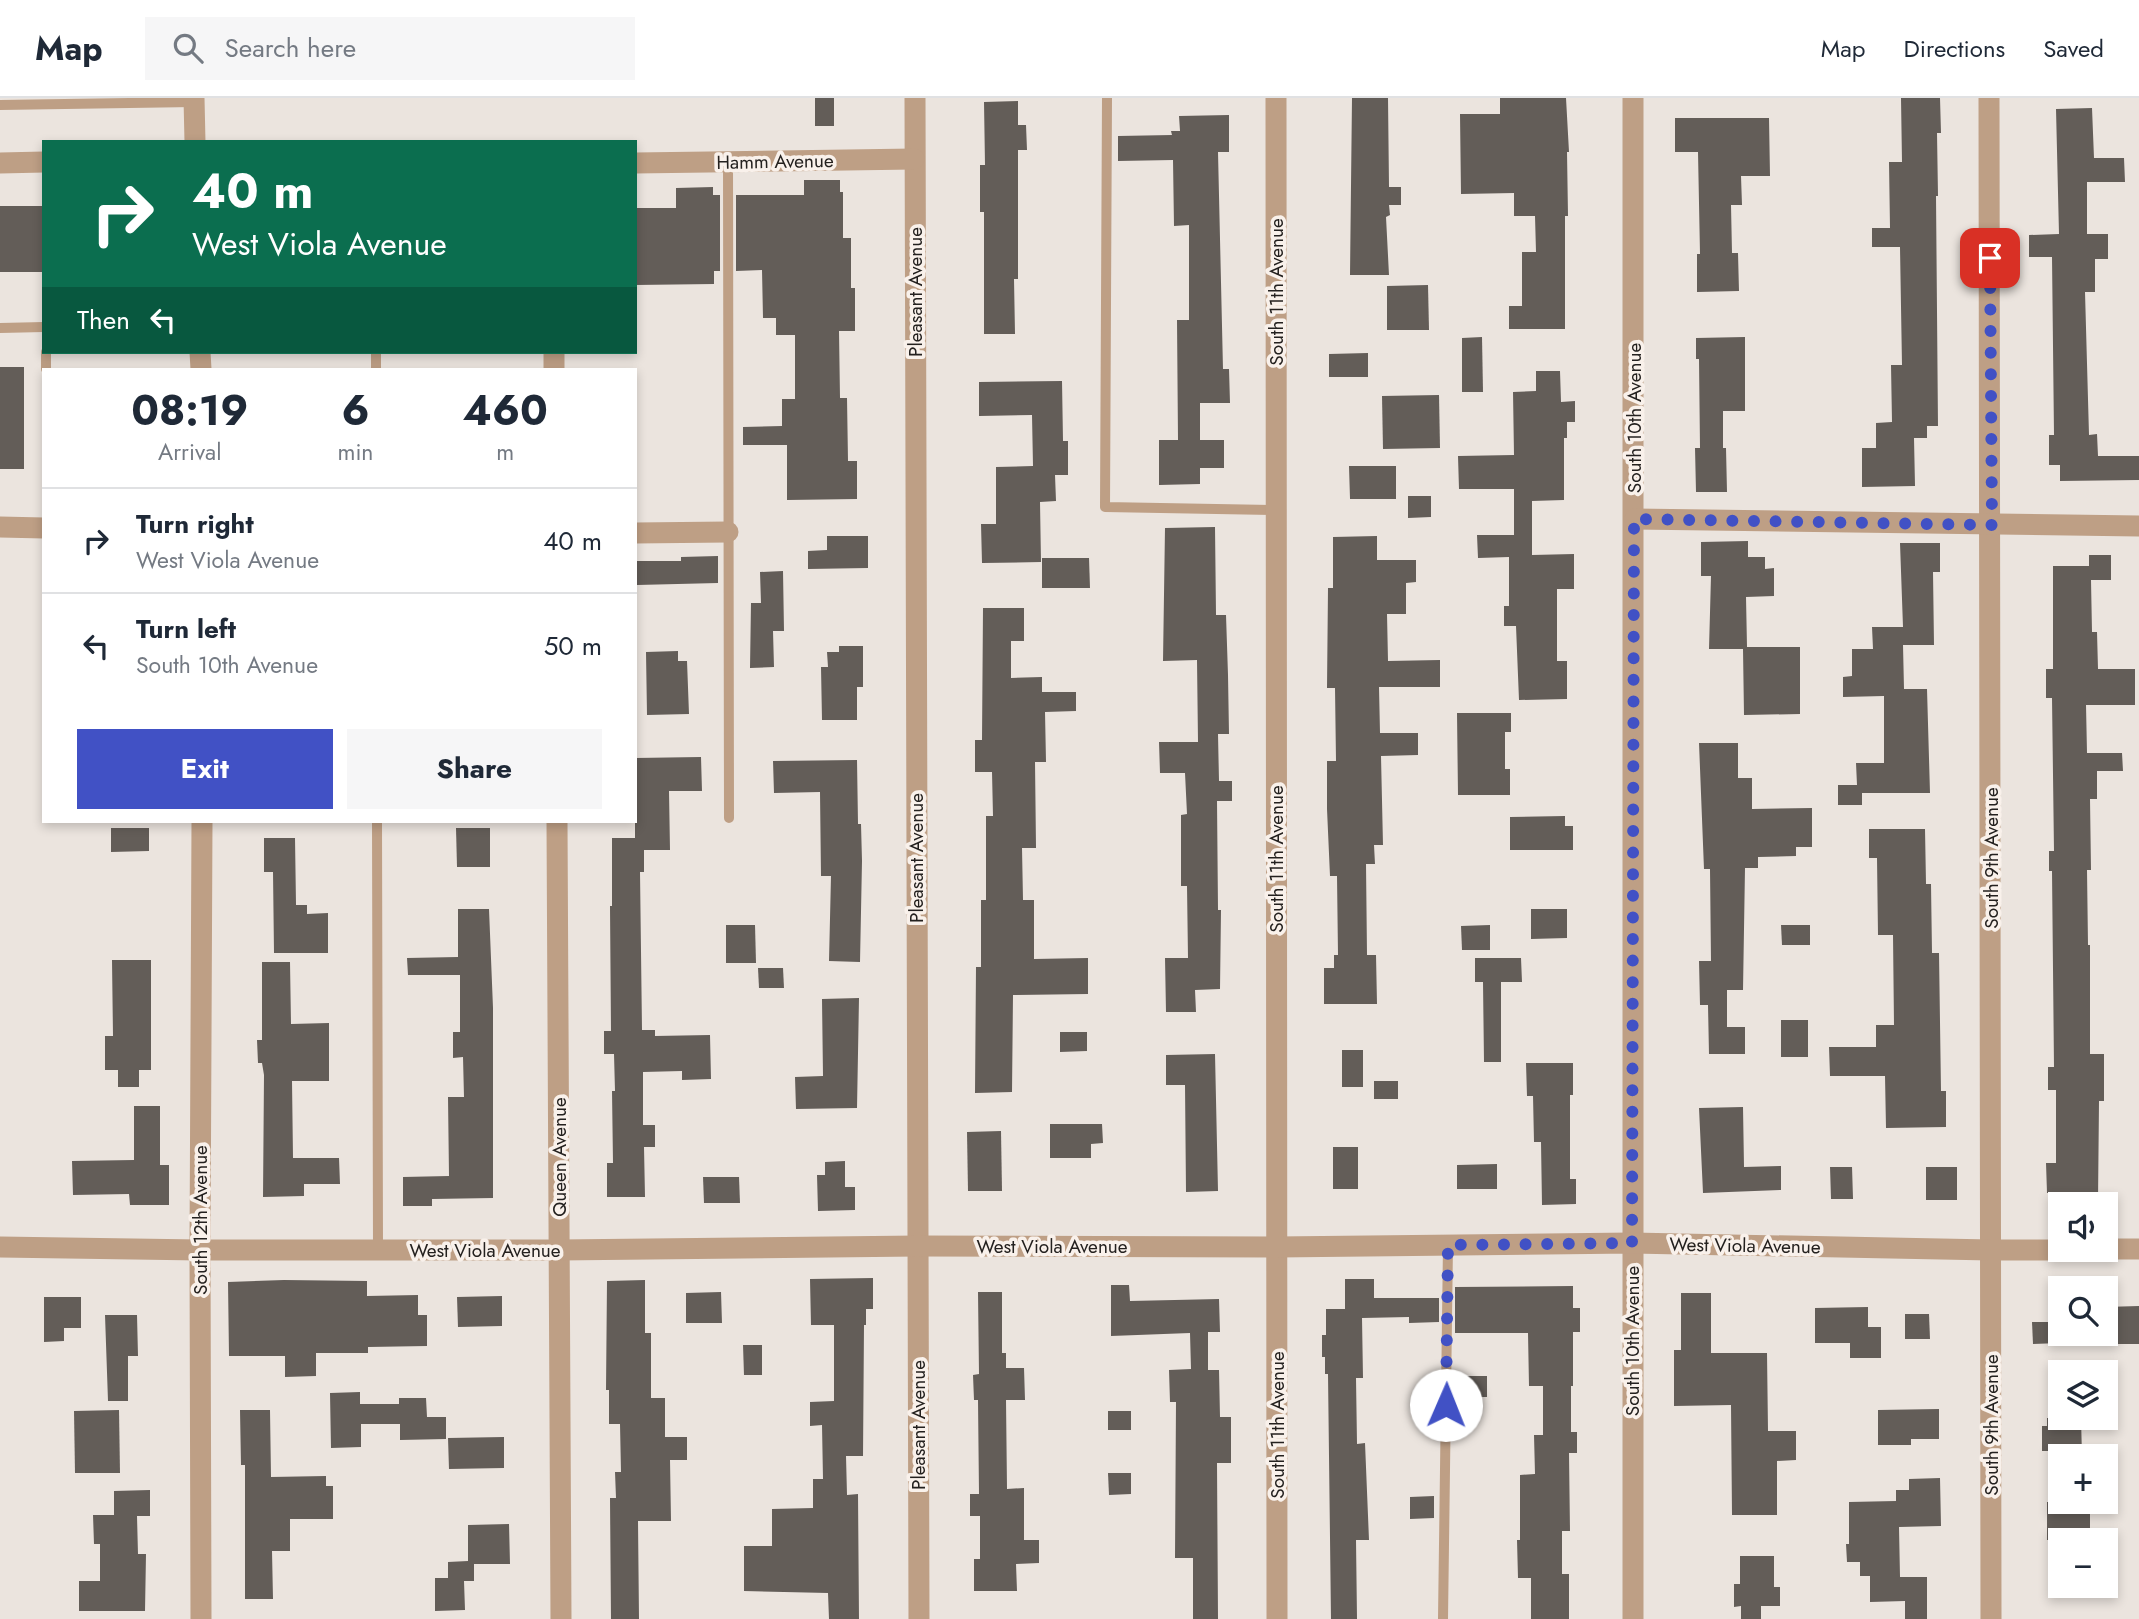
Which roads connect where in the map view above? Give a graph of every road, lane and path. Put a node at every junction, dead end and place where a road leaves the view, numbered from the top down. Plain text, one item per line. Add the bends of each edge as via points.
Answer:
1 (915, 98) edge
2 (1107, 98) edge
3 (1276, 98) edge
4 (1633, 98) edge
5 (1989, 98) edge
6 (194, 100) edge
7 (24, 101) edge
8 (0, 105) edge
9 (195, 140) edge
10 (914, 159) junction
11 (42, 162) edge
12 (728, 162) junction
13 (0, 163) edge
14 (637, 163) edge
15 (42, 327) edge
16 (0, 328) edge
17 (1276, 510) junction
18 (1634, 519) junction
19 (1992, 525) junction
20 (2139, 526) edge
21 (0, 527) edge
22 (42, 528) edge
23 (729, 532) junction
24 (637, 533) edge
25 (729, 818) dead end
26 (202, 823) edge
27 (377, 823) edge
28 (557, 823) edge
29 (1632, 1243) junction
30 (1448, 1245) junction
31 (918, 1246) junction
32 (0, 1247) edge
33 (1277, 1247) junction
34 (2139, 1249) edge
35 (200, 1250) junction
36 (378, 1250) junction
37 (559, 1250) junction
38 (1991, 1250) junction
39 (2048, 1250) edge
40 (2118, 1250) edge
41 (201, 1619) edge
42 (561, 1619) edge
43 (919, 1619) edge
44 (1278, 1619) edge
45 (1443, 1619) edge
46 (1633, 1619) edge
47 (1991, 1619) edge

1 - 10 street, Pleasant Avenue
2 - 17 lane via 1105,507
3 - 17 street, South 11th Avenue
4 - 18 street, South 10th Avenue
5 - 19 street, South 9th Avenue
6 - 7 lane
6 - 9 street
7 - 8 lane
10 - 12 street, Hamm Avenue
10 - 31 street, Pleasant Avenue
11 - 13 street
12 - 14 street, Hamm Avenue
12 - 23 lane
15 - 16 lane
17 - 33 street, South 11th Avenue
18 - 19 street
18 - 29 street, South 10th Avenue
19 - 20 street
19 - 38 street, South 9th Avenue
21 - 22 street
23 - 24 street
23 - 25 lane
26 - 35 street, South 12th Avenue
27 - 36 lane
28 - 37 street, Queen Avenue
29 - 30 street, West Viola Avenue
29 - 38 street, West Viola Avenue
29 - 46 street, South 10th Avenue
30 - 33 street, West Viola Avenue
30 - 45 lane
31 - 33 street, West Viola Avenue
31 - 37 street, West Viola Avenue
31 - 43 street, Pleasant Avenue
32 - 35 street, West Viola Avenue
33 - 44 street, South 11th Avenue
34 - 40 street, West Viola Avenue
35 - 36 street, West Viola Avenue
35 - 41 street, South 12th Avenue
36 - 37 street, West Viola Avenue
37 - 42 street, Queen Avenue
38 - 39 street, West Viola Avenue
38 - 47 street, South 9th Avenue

